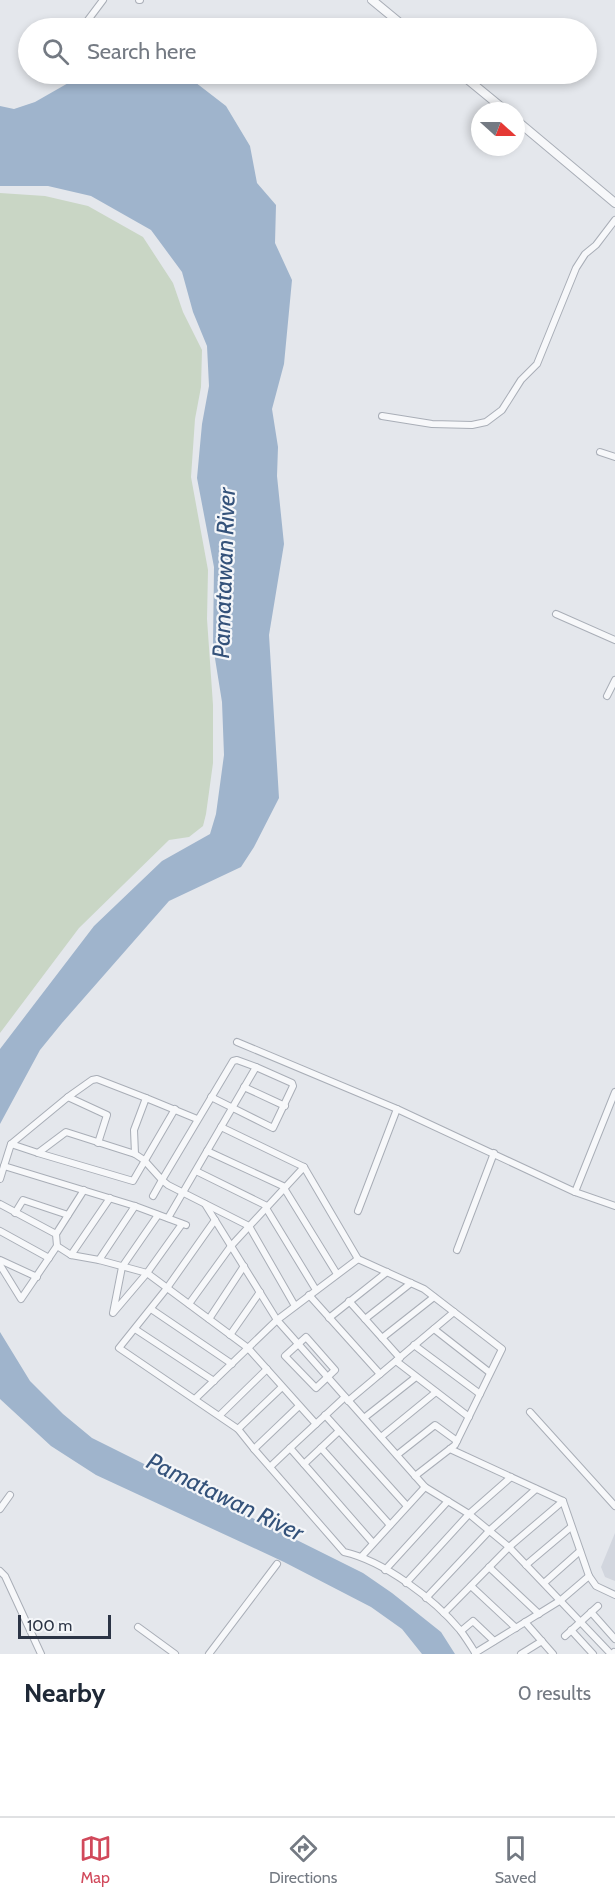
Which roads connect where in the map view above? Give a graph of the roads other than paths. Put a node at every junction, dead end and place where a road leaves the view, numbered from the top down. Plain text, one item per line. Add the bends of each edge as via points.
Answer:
1 (372, 0) edge
2 (99, 1) edge
3 (88, 18) edge
4 (394, 18) edge
5 (473, 84) edge
6 (495, 102) edge
7 (525, 128) edge
8 (615, 203) edge
9 (615, 220) edge
10 (382, 416) dead end
11 (600, 452) dead end
12 (615, 457) edge
13 (556, 614) dead end
14 (615, 640) edge
15 (615, 680) edge
16 (607, 696) dead end
17 (237, 1042) dead end
18 (256, 1067) junction
19 (244, 1087) junction
20 (615, 1092) edge
21 (68, 1097) junction
22 (211, 1097) junction
23 (146, 1098) junction
24 (285, 1106) junction
25 (232, 1108) junction
26 (174, 1109) junction
27 (397, 1109) junction
28 (197, 1119) junction
29 (221, 1127) junction
30 (99, 1143) junction
31 (11, 1144) junction
32 (207, 1150) junction
33 (38, 1153) junction
34 (494, 1153) junction
35 (135, 1154) junction
36 (144, 1160) junction
37 (4, 1166) junction
38 (304, 1167) junction
39 (196, 1171) junction
40 (0, 1179) edge
41 (162, 1180) junction
42 (284, 1188) junction
43 (84, 1190) junction
44 (575, 1192) junction
45 (183, 1193) junction
46 (153, 1196) dead end
47 (110, 1198) junction
48 (0, 1204) edge
49 (205, 1204) junction
50 (135, 1206) junction
51 (615, 1206) edge
52 (267, 1207) junction
53 (358, 1211) dead end
54 (15, 1213) junction
55 (68, 1215) junction
56 (158, 1215) junction
57 (168, 1218) junction
58 (215, 1220) junction
59 (249, 1226) junction
60 (0, 1231) edge
61 (56, 1234) junction
62 (231, 1245) junction
63 (57, 1246) junction
64 (457, 1250) dead end
65 (71, 1255) junction
66 (49, 1258) junction
67 (358, 1258) junction
68 (0, 1260) edge
69 (99, 1260) junction
70 (0, 1265) edge
71 (244, 1266) junction
72 (122, 1267) junction
73 (387, 1272) junction
74 (147, 1273) junction
75 (337, 1274) junction
76 (37, 1277) junction
77 (411, 1283) junction
78 (167, 1288) junction
79 (316, 1290) junction
80 (260, 1292) junction
81 (309, 1295) junction
82 (434, 1297) junction
83 (349, 1301) junction
84 (189, 1304) junction
85 (295, 1306) junction
86 (151, 1309) junction
87 (454, 1312) junction
88 (329, 1318) junction
89 (209, 1319) junction
90 (365, 1319) junction
91 (277, 1320) junction
92 (135, 1329) junction
93 (434, 1329) junction
94 (230, 1335) junction
95 (382, 1338) junction
96 (298, 1343) junction
97 (414, 1345) junction
98 (248, 1348) junction
99 (398, 1359) junction
100 (232, 1364) junction
101 (267, 1369) junction
102 (489, 1372) junction
103 (380, 1374) junction
104 (328, 1377) junction
105 (416, 1377) junction
106 (214, 1381) junction
107 (282, 1387) junction
108 (436, 1392) junction
109 (480, 1394) junction
110 (196, 1398) junction
111 (347, 1399) junction
112 (299, 1406) junction
113 (530, 1412) dead end
114 (219, 1415) junction
115 (326, 1415) junction
116 (469, 1417) junction
117 (364, 1418) junction
118 (316, 1424) junction
119 (238, 1429) junction
120 (339, 1431) junction
121 (381, 1437) junction
122 (457, 1441) junction
123 (290, 1448) junction
124 (321, 1448) junction
125 (255, 1449) junction
126 (450, 1449) junction
127 (397, 1455) junction
128 (304, 1464) junction
129 (270, 1467) junction
130 (415, 1476) junction
131 (511, 1477) junction
132 (425, 1486) junction
133 (536, 1489) junction
134 (10, 1495) dead end
135 (448, 1501) junction
136 (563, 1501) junction
137 (407, 1506) junction
138 (615, 1506) edge
139 (0, 1509) edge
140 (469, 1514) junction
141 (390, 1524) junction
142 (572, 1527) junction
143 (490, 1530) junction
144 (373, 1543) junction
145 (509, 1547) junction
146 (580, 1551) junction
147 (362, 1556) junction
148 (277, 1564) dead end
149 (526, 1565) junction
150 (489, 1567) junction
151 (385, 1570) junction
152 (0, 1571) edge
153 (589, 1576) junction
154 (544, 1582) junction
155 (406, 1583) junction
156 (471, 1586) junction
157 (615, 1595) edge
158 (426, 1598) junction
159 (561, 1600) junction
160 (598, 1606) dead end
161 (591, 1612) junction
162 (444, 1613) junction
163 (539, 1614) junction
164 (581, 1621) junction
165 (525, 1622) junction
166 (138, 1627) dead end
167 (516, 1628) junction
168 (571, 1630) junction
169 (461, 1632) junction
170 (565, 1636) dead end
171 (615, 1639) edge
172 (495, 1641) junction
173 (542, 1641) junction
174 (476, 1653) edge
175 (613, 1653) edge
176 (41, 1654) edge
177 (175, 1654) edge
178 (209, 1654) edge
179 (521, 1654) edge
180 (553, 1654) edge
181 (593, 1654) edge

1 - 4 street
2 - 3 street
5 - 6 street
7 - 8 street
9 - 10 street via 576,268 537,364 521,380 502,410 486,422 472,425
11 - 12 street
13 - 14 street
15 - 16 street
17 - 27 street
18 - 19 street
18 - 22 street via 233,1061
18 - 24 street via 292,1083
19 - 24 street
19 - 25 street
20 - 44 street
21 - 23 street via 97,1079
21 - 30 street via 107,1115
21 - 31 street
22 - 25 street
22 - 28 street
23 - 26 street
23 - 35 street via 134,1130
24 - 25 street via 273,1128
25 - 29 street
26 - 28 street
26 - 36 street
27 - 34 street
27 - 53 street
28 - 41 street
29 - 32 street
29 - 38 street
30 - 33 street via 66,1132
30 - 35 street
31 - 33 street
31 - 37 street
32 - 39 street
32 - 42 street
33 - 36 street via 131,1182
34 - 44 street
34 - 64 street
35 - 36 street
36 - 41 street
37 - 40 street
37 - 43 street
38 - 42 street
38 - 67 street
39 - 45 street
39 - 52 street
41 - 45 street
41 - 46 street
42 - 52 street
42 - 75 street
43 - 47 street
43 - 55 street
44 - 51 street
45 - 49 street
45 - 57 street
47 - 50 street
47 - 65 street
48 - 54 street
49 - 58 street
49 - 59 street
50 - 56 street
50 - 69 street
52 - 59 street
52 - 79 street
54 - 55 street via 23,1200
54 - 61 street
55 - 61 street
56 - 57 street
56 - 72 street
57 - 74 street via 184,1225
58 - 62 street
58 - 78 street
59 - 62 street
59 - 85 street
60 - 66 street
61 - 63 street
62 - 71 street
62 - 84 street
63 - 65 street
63 - 66 street
65 - 69 street
66 - 76 street
67 - 73 street
67 - 75 street
68 - 76 street
69 - 72 street
70 - 76 street via 21,1299
71 - 80 street
71 - 89 street
72 - 74 street
72 - 74 street via 113,1313
73 - 77 street
73 - 83 street
74 - 78 street
75 - 79 street
77 - 82 street
77 - 90 street
78 - 84 street
78 - 86 street
79 - 81 street
80 - 91 street
80 - 94 street
81 - 85 street
81 - 88 street
82 - 87 street
82 - 95 street
83 - 88 street
83 - 90 street
84 - 89 street
85 - 91 street
86 - 92 street
86 - 100 street
87 - 93 street
87 - 102 street via 502,1349
88 - 103 street
89 - 94 street
90 - 95 street
91 - 96 street
91 - 98 street
92 - 106 street
92 - 110 street via 119,1348
93 - 97 street
93 - 102 street
94 - 98 street
95 - 99 street
96 - 104 street
96 - 104 street via 306,1337 335,1370
96 - 104 street via 285,1356 316,1388
97 - 99 street
97 - 109 street
98 - 100 street
98 - 101 street
99 - 103 street
99 - 105 street
100 - 106 street
101 - 107 street
101 - 114 street
102 - 109 street
103 - 111 street
104 - 111 street
105 - 108 street
105 - 117 street
106 - 110 street
107 - 112 street
107 - 119 street
108 - 116 street
108 - 121 street
109 - 116 street
110 - 114 street
111 - 115 street
111 - 117 street
112 - 118 street
112 - 125 street
113 - 138 street
114 - 119 street
115 - 118 street
115 - 120 street
116 - 122 street
117 - 121 street
118 - 123 street
119 - 125 street
120 - 124 street
120 - 137 street
121 - 127 street
122 - 126 street
122 - 127 street via 435,1425
123 - 128 street
123 - 129 street
124 - 128 street
124 - 141 street
125 - 129 street
126 - 130 street
126 - 131 street
127 - 130 street
128 - 144 street
129 - 147 street via 344,1552
130 - 132 street
131 - 133 street
131 - 140 street
132 - 135 street
132 - 137 street
133 - 136 street
133 - 143 street
134 - 139 street
135 - 140 street
135 - 151 street
136 - 142 street
136 - 145 street
137 - 141 street
140 - 143 street
140 - 155 street
141 - 144 street
142 - 146 street
142 - 149 street
143 - 145 street
143 - 158 street
144 - 147 street
145 - 149 street
145 - 150 street
146 - 153 street
146 - 154 street
147 - 151 street
148 - 178 street
149 - 154 street
150 - 156 street
150 - 163 street
151 - 155 street
152 - 176 street
153 - 157 street via 596,1586
153 - 159 street
154 - 159 street
155 - 158 street
156 - 162 street
156 - 167 street
158 - 162 street
159 - 163 street
159 - 164 street
160 - 161 street
161 - 164 street
161 - 171 street
162 - 169 street
163 - 165 street
164 - 168 street
164 - 175 street
165 - 167 street
165 - 173 street
166 - 177 street
167 - 172 street
168 - 170 street
168 - 181 street
169 - 172 street via 473,1621
169 - 174 street
172 - 174 street
173 - 179 street
173 - 180 street

